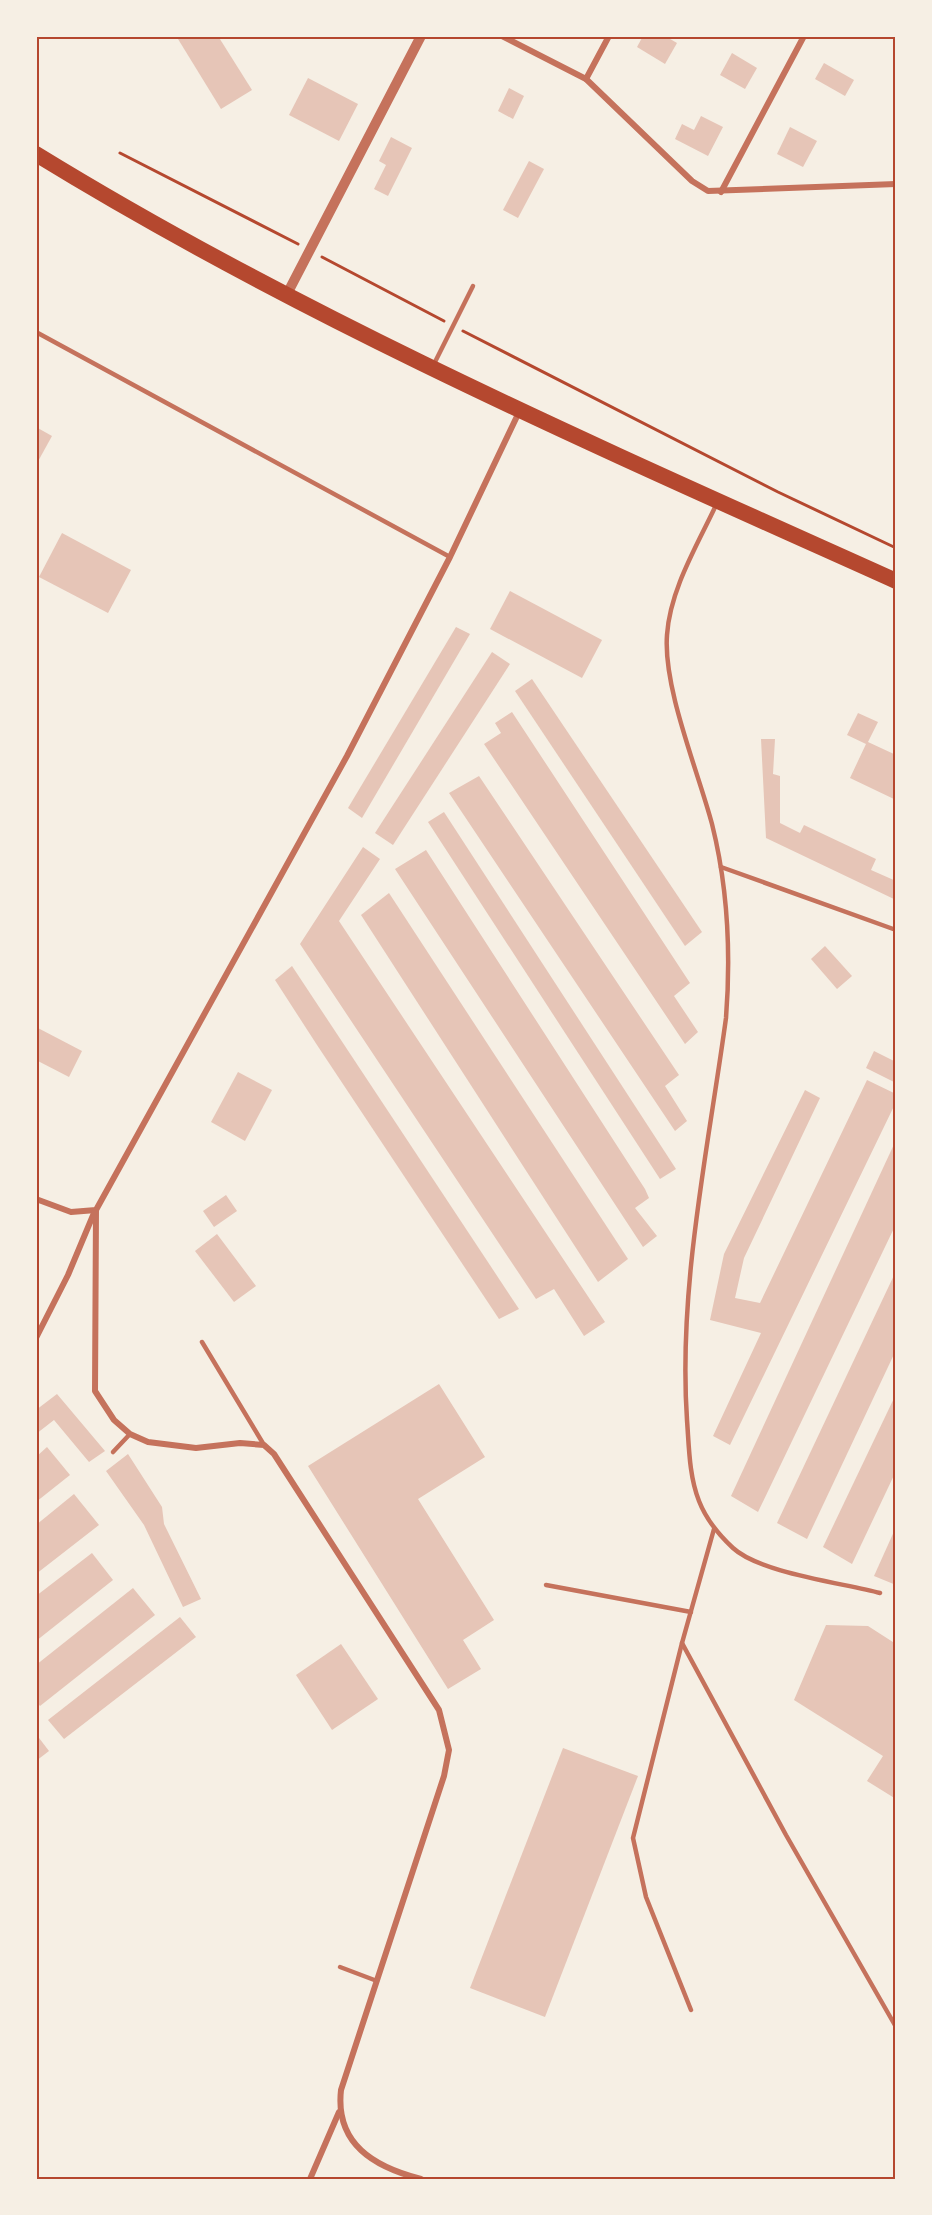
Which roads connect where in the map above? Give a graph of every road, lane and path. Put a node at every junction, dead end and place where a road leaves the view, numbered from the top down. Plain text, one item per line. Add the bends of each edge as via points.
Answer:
1 (421, 36) edge
2 (502, 36) edge
3 (609, 36) edge
4 (804, 36) edge
5 (586, 79) junction
6 (120, 153) dead end
7 (36, 154) edge
8 (896, 184) edge
9 (721, 192) junction
10 (310, 250) junction
11 (473, 286) dead end
12 (286, 296) junction
13 (453, 326) junction
14 (36, 332) edge
15 (433, 366) junction
16 (520, 409) junction
17 (718, 501) junction
18 (896, 548) edge
19 (450, 556) junction
20 (896, 581) edge
21 (721, 867) junction
22 (896, 930) edge
23 (36, 1198) edge
24 (96, 1210) junction
25 (36, 1338) edge
26 (202, 1342) dead end
27 (130, 1434) junction
28 (264, 1445) junction
29 (113, 1452) dead end
30 (714, 1529) junction
31 (546, 1585) dead end
32 (880, 1593) dead end
33 (691, 1612) junction
34 (682, 1643) junction
35 (340, 1967) dead end
36 (377, 1981) junction
37 (691, 2010) dead end
38 (896, 2027) edge
39 (339, 2112) junction
40 (310, 2179) edge
41 (421, 2179) edge

1 - 10 street
2 - 5 street
3 - 5 street
4 - 9 street
5 - 9 street via 692,181 708,191
6 - 10 path
7 - 12 highway via 127,210
8 - 9 street
10 - 12 street
10 - 13 path
11 - 13 lane
12 - 15 highway
13 - 15 lane
13 - 18 path
14 - 19 lane
15 - 16 highway
16 - 17 highway
16 - 19 street
17 - 20 highway
17 - 21 lane via 684,573 667,635 670,672
19 - 24 street via 347,756
21 - 22 lane
21 - 30 lane via 729,971 726,1018 686,1310 690,1462 699,1501
23 - 24 street via 71,1212
24 - 25 street
24 - 27 street via 95,1391 114,1420
26 - 28 lane
27 - 28 street via 148,1442 196,1448 240,1443
27 - 29 lane
28 - 36 street via 274,1454 439,1710 449,1750
30 - 32 lane via 735,1551 771,1567
30 - 33 lane
31 - 33 lane
33 - 34 lane
34 - 37 lane via 633,1838 646,1897
34 - 38 lane
35 - 36 lane
36 - 39 street via 341,2090
39 - 40 street
39 - 41 street via 350,2138 368,2157

